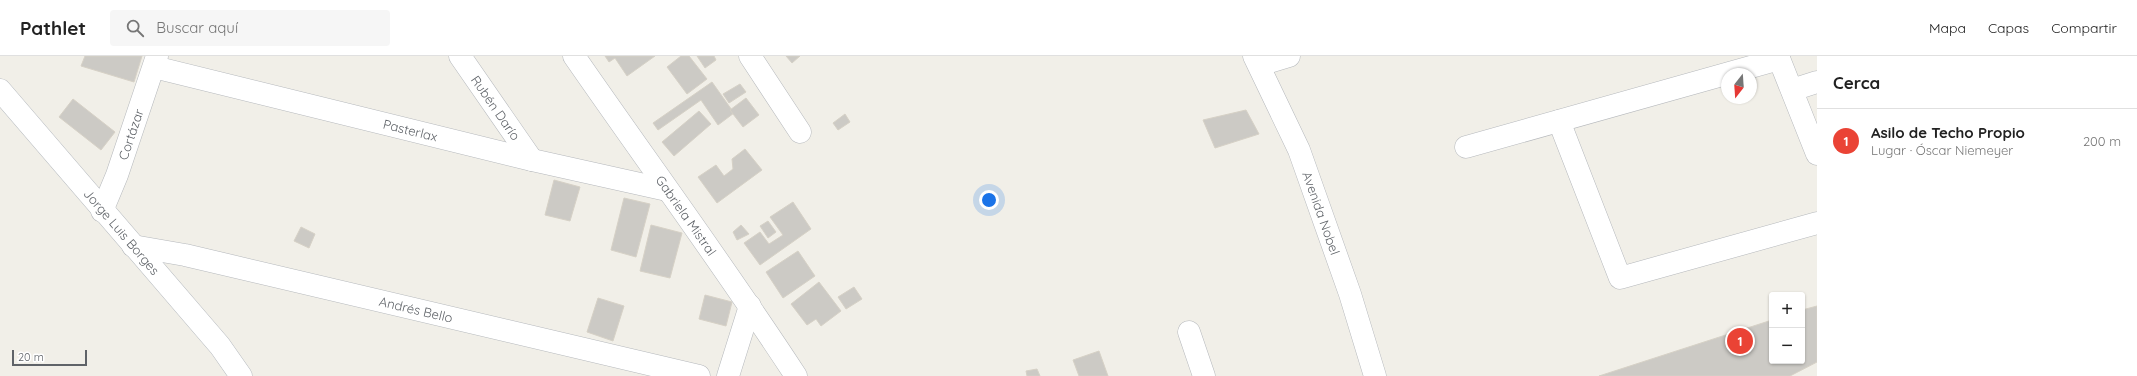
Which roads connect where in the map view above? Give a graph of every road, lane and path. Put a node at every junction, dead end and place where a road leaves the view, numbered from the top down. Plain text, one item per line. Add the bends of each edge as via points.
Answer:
1 (460, 56) edge
2 (574, 56) edge
3 (750, 56) edge
4 (1289, 56) edge
5 (1778, 57) edge
6 (1257, 60) edge
7 (155, 61) edge
8 (1817, 82) edge
9 (0, 90) edge
10 (1792, 90) junction
11 (1559, 121) junction
12 (800, 132) dead end
13 (1466, 147) dead end
14 (1817, 154) edge
15 (532, 160) junction
16 (667, 190) junction
17 (102, 211) junction
18 (1817, 223) edge
19 (133, 246) junction
20 (750, 306) junction
21 (1189, 332) dead end
22 (241, 376) edge
23 (699, 376) edge
24 (728, 376) edge
25 (796, 376) edge
26 (1204, 376) edge
27 (1375, 376) edge

1 - 15 street, Rubén Darío
2 - 16 street, Gabriela Mistral
3 - 12 street
4 - 6 street
5 - 10 street
5 - 11 street
6 - 27 street, Avenida Nobel via 1299,150 1350,294
7 - 15 street, Pasterlax
7 - 17 street, Cortázar
8 - 10 street
9 - 17 street, Jorge Luis Borges
10 - 14 street
11 - 13 street
11 - 18 street via 1620,278
15 - 16 street, Pasterlax
16 - 20 street, Gabriela Mistral
17 - 19 street, Jorge Luis Borges
19 - 22 street, Jorge Luis Borges via 220,346
19 - 23 street, Andrés Bello via 185,255
20 - 24 street
20 - 25 street, Gabriela Mistral
21 - 26 street

